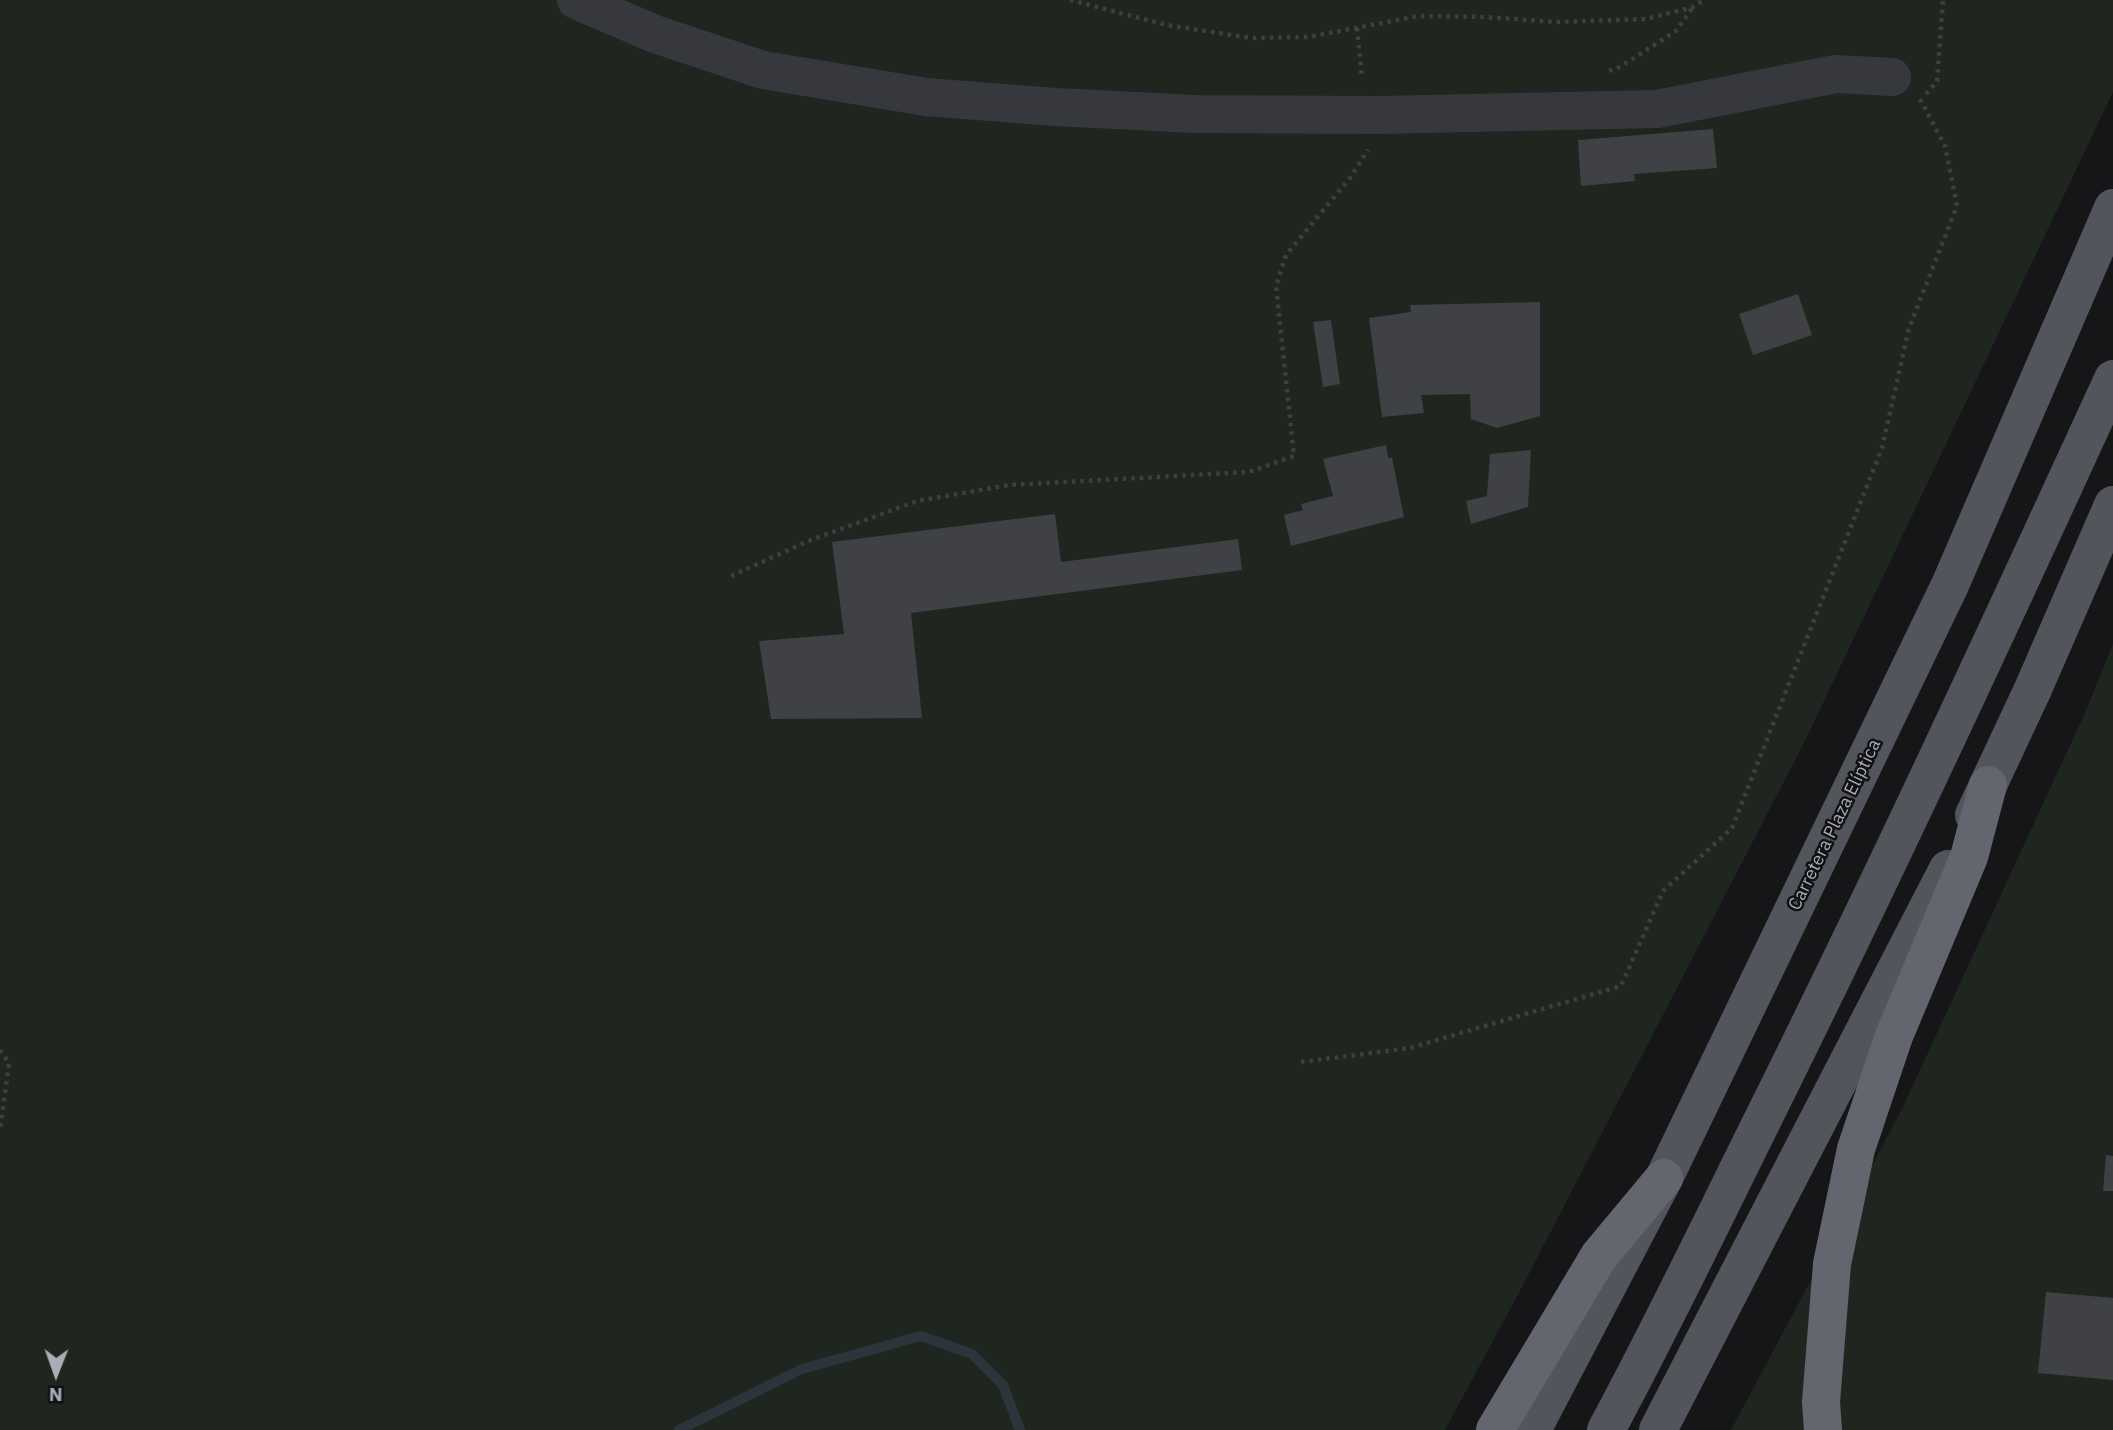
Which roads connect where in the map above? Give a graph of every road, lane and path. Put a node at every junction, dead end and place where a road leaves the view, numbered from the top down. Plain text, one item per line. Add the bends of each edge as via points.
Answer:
1 (576, 0) edge
2 (1070, 0) edge
3 (1703, 0) edge
4 (1943, 0) edge
5 (1693, 7) junction
6 (1357, 28) junction
7 (1906, 89) junction
8 (1577, 111) junction
9 (1378, 115) junction
10 (1367, 151) dead end
11 (2113, 208) edge
12 (2113, 379) edge
13 (2113, 505) edge
14 (731, 576) dead end
15 (1988, 786) junction
16 (0, 1050) edge
17 (1301, 1062) dead end
18 (0, 1131) edge
19 (1664, 1178) junction
20 (1495, 1430) edge
21 (1532, 1430) edge
22 (1606, 1430) edge
23 (1658, 1430) edge
24 (1823, 1430) edge

1 - 9 lane via 655,34 763,70 926,97 1195,114
2 - 6 path via 1167,25 1251,38 1308,37
3 - 5 path
4 - 7 path via 1937,81
5 - 6 path via 1646,19 1555,22 1419,16
5 - 8 path via 1676,31 1620,67 1590,77
6 - 9 path via 1363,96
7 - 8 lane via 1836,75 1657,110
7 - 17 path via 1945,146 1957,206 1909,328 1882,448 1732,828 1663,891 1621,986 1410,1048
8 - 9 lane
10 - 14 path via 1286,254 1276,286 1294,456 1249,472 1009,485 918,501 806,542
11 - 19 main road, Carretera Plaza Elíptica via 1950,585
12 - 22 main road via 1825,995
13 - 15 main road
15 - 23 main road
15 - 24 highway via 1969,858 1894,1036 1856,1149 1832,1264 1821,1402
16 - 18 path via 9,1063
19 - 20 highway via 1599,1256
19 - 21 main road, Carretera Plaza Elíptica

